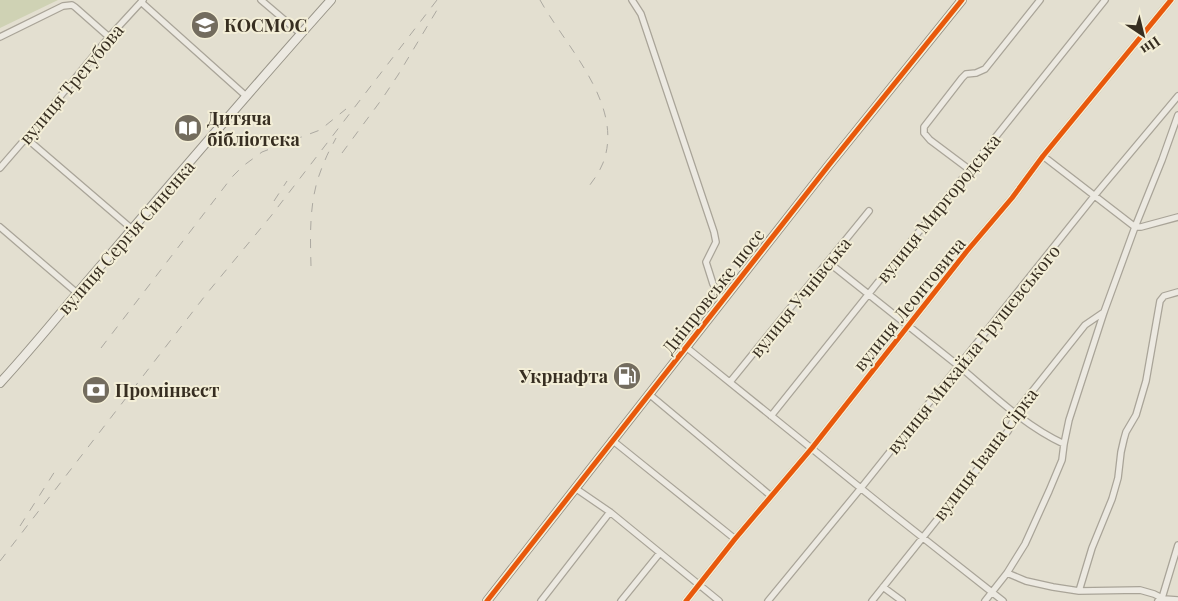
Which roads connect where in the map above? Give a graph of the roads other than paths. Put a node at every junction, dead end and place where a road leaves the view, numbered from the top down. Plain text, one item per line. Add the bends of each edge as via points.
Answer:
1 (261, 0) edge
2 (331, 0) edge
3 (632, 0) edge
4 (962, 0) edge
5 (1040, 0) edge
6 (1105, 0) edge
7 (1171, 0) edge
8 (142, 1) edge
9 (301, 34) junction
10 (0, 37) edge
11 (108, 37) junction
12 (246, 96) junction
13 (1178, 96) edge
14 (1178, 115) edge
15 (26, 138) junction
16 (1043, 156) junction
17 (0, 168) edge
18 (970, 170) junction
19 (1095, 196) junction
20 (869, 211) dead end
21 (1178, 217) edge
22 (0, 227) edge
23 (1135, 227) junction
24 (132, 229) junction
25 (828, 262) junction
26 (1178, 292) edge
27 (77, 293) junction
28 (868, 295) junction
29 (722, 301) junction
30 (1104, 312) junction
31 (908, 326) junction
32 (686, 347) junction
33 (958, 366) junction
34 (730, 382) junction
35 (0, 383) edge
36 (649, 394) junction
37 (1015, 413) junction
38 (771, 416) junction
39 (612, 440) junction
40 (1064, 444) junction
41 (812, 448) junction
42 (576, 488) junction
43 (861, 488) junction
44 (771, 496) junction
45 (610, 512) junction
46 (922, 537) junction
47 (735, 539) junction
48 (1178, 546) edge
49 (659, 554) junction
50 (1007, 573) junction
51 (699, 585) junction
52 (883, 587) junction
53 (1079, 591) junction
54 (992, 592) junction
55 (1160, 599) edge
56 (1178, 600) edge
57 (487, 601) edge
58 (541, 601) edge
59 (622, 601) edge
60 (686, 601) edge
61 (719, 601) edge
62 (768, 601) edge
63 (872, 601) edge
64 (902, 601) edge
65 (985, 601) edge
66 (1003, 601) edge

1 - 9 street
2 - 9 street, вулиця Сергія Синенка
3 - 29 street via 641,14 714,232 716,242 706,262
4 - 29 street, Дніпровське шосе
5 - 18 street via 991,62 981,71 962,78 924,128 930,140
6 - 18 street, вулиця Миргородська
7 - 16 street, вулиця Леонтовича
8 - 11 street, вулиця Трегубова
8 - 12 street
9 - 12 street, вулиця Сергія Синенка
10 - 11 street via 68,5 76,7
11 - 15 street, вулиця Трегубова
12 - 24 street, вулиця Сергія Синенка
13 - 19 street, вулиця Михайла Грушевського
14 - 23 street
15 - 17 street, вулиця Трегубова
15 - 24 street
16 - 19 street
16 - 31 street, вулиця Леонтовича
18 - 28 street, вулиця Миргородська
19 - 23 street
19 - 33 street, вулиця Михайла Грушевського
20 - 25 street, вулиця Учнівська
21 - 23 street
22 - 27 street
23 - 30 street
24 - 27 street, вулиця Сергія Синенка
25 - 28 street
25 - 34 street, вулиця Учнівська
26 - 53 street via 1160,300 1146,381 1136,415 1126,432 1112,499
27 - 35 street, вулиця Сергія Синенка
28 - 31 street
28 - 38 street, вулиця Миргородська
29 - 32 street, Дніпровське шосе
30 - 37 street, вулиця Івана Сірка via 1085,325
30 - 40 street
31 - 33 street
31 - 41 street, вулиця Леонтовича
32 - 34 street
32 - 36 street, Дніпровське шосе
33 - 37 street
33 - 43 street, вулиця Михайла Грушевського
34 - 38 street
36 - 39 street, Дніпровське шосе
36 - 44 street
37 - 40 street
37 - 46 street, вулиця Івана Сірка via 1008,431
38 - 41 street
39 - 42 street, Дніпровське шосе
39 - 47 street
40 - 50 street via 1062,460 1050,491
41 - 43 street
41 - 44 street, вулиця Леонтовича
42 - 45 street
42 - 57 street, Дніпровське шосе
43 - 46 street
43 - 62 street, вулиця Михайла Грушевського
44 - 47 street, вулиця Леонтовича
45 - 49 street
45 - 58 street
46 - 52 street, вулиця Івана Сірка
46 - 54 street
47 - 51 street, вулиця Леонтовича
48 - 55 street
49 - 51 street
49 - 59 street
50 - 53 street via 1026,581
50 - 54 street
51 - 60 street, вулиця Леонтовича
51 - 61 street
52 - 63 street, вулиця Івана Сірка
52 - 64 street
53 - 55 street via 1140,590
54 - 65 street
54 - 66 street
55 - 56 street

